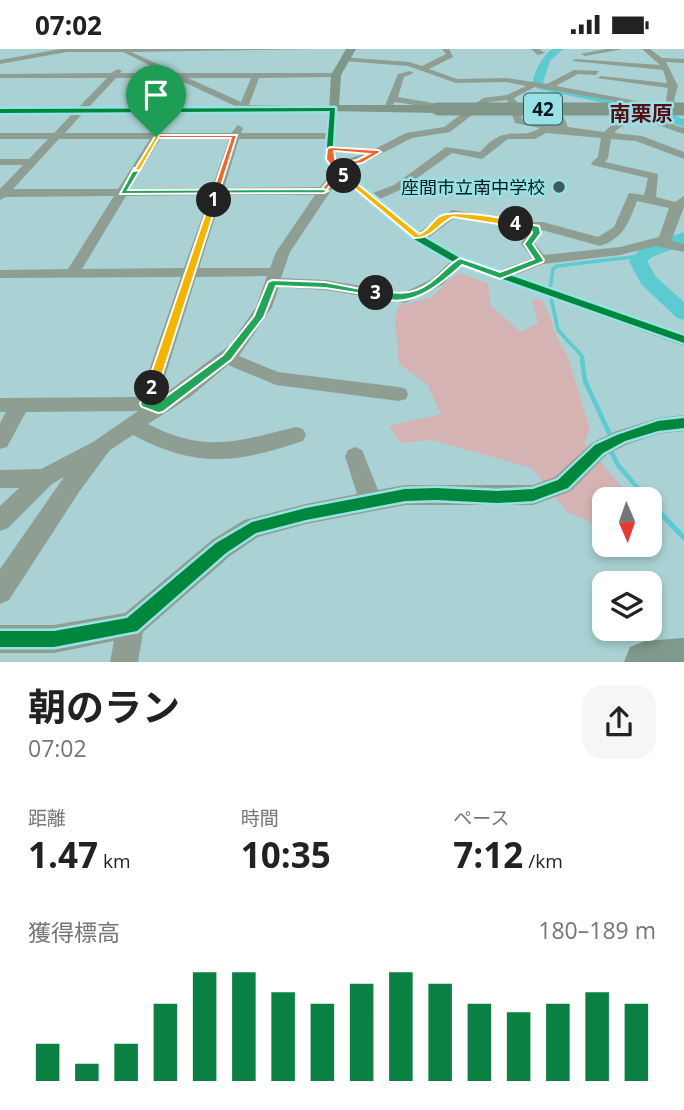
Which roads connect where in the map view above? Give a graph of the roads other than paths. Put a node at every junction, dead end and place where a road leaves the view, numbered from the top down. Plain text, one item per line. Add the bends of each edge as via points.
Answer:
1 (69, 49) edge
2 (121, 49) edge
3 (265, 49) edge
4 (278, 49) edge
5 (312, 49) edge
6 (351, 49) edge
7 (445, 49) edge
8 (620, 49) edge
9 (645, 49) edge
10 (96, 50) edge
11 (50, 51) edge
12 (136, 51) edge
13 (86, 58) dead end
14 (43, 59) dead end
15 (344, 59) junction
16 (576, 61) junction
17 (684, 61) edge
18 (0, 62) edge
19 (662, 64) junction
20 (76, 67) dead end
21 (423, 69) junction
22 (532, 72) dead end
23 (577, 72) junction
24 (410, 73) dead end
25 (611, 73) dead end
26 (177, 75) junction
27 (256, 75) junction
28 (270, 75) junction
29 (336, 75) junction
30 (0, 76) edge
31 (66, 76) junction
32 (114, 76) junction
33 (601, 76) junction
34 (684, 81) edge
35 (537, 85) junction
36 (557, 95) junction
37 (596, 96) junction
38 (509, 97) junction
39 (678, 98) edge
40 (390, 104) junction
41 (245, 108) junction
42 (333, 109) junction
43 (81, 110) junction
44 (1, 112) edge
45 (470, 114) junction
46 (645, 117) junction
47 (566, 130) junction
48 (684, 131) edge
49 (608, 135) junction
50 (0, 136) edge
51 (235, 136) junction
52 (55, 137) junction
53 (156, 137) junction
54 (331, 142) junction
55 (378, 152) junction
56 (684, 156) edge
57 (0, 162) edge
58 (32, 162) junction
59 (336, 169) junction
60 (216, 191) junction
61 (324, 191) junction
62 (122, 193) junction
63 (1, 194) edge
64 (372, 198) junction
65 (649, 200) junction
66 (681, 203) edge
67 (535, 226) junction
68 (418, 237) junction
69 (658, 243) junction
70 (684, 248) edge
71 (540, 260) junction
72 (460, 261) junction
73 (189, 273) junction
74 (0, 274) edge
75 (72, 274) junction
76 (500, 276) junction
77 (274, 277) junction
78 (684, 340) edge
79 (227, 358) junction
80 (399, 394) dead end
81 (10, 405) edge
82 (153, 406) junction
83 (684, 423) edge
84 (134, 426) junction
85 (296, 436) dead end
86 (0, 441) edge
87 (103, 445) junction
88 (355, 456) dead end
89 (44, 478) junction
90 (0, 479) edge
91 (370, 501) junction
92 (0, 521) edge
93 (0, 591) edge
94 (131, 625) junction
95 (0, 639) edge
96 (684, 660) edge
97 (124, 662) edge
98 (645, 662) edge

1 - 10 street
1 - 11 street
2 - 10 street
2 - 12 street
3 - 4 street
3 - 12 street
4 - 5 street
4 - 28 street
6 - 15 main road
7 - 21 street via 450,55
8 - 16 street via 586,53 571,60
9 - 19 street
10 - 13 street
11 - 14 street
11 - 18 street
12 - 26 street
12 - 32 street
15 - 21 street
15 - 29 main road
16 - 19 street
16 - 23 street via 573,67
17 - 19 street
19 - 39 street
20 - 31 street
21 - 35 street via 460,81 500,79
22 - 35 street
23 - 33 street
23 - 35 street
24 - 40 street via 401,76
25 - 33 street
26 - 27 street
26 - 32 street
26 - 41 street
27 - 28 street
27 - 41 street
28 - 29 street
29 - 42 main road
30 - 31 street
31 - 32 street
32 - 43 street
33 - 37 street
33 - 39 street
34 - 39 street
35 - 36 street
35 - 37 street
35 - 38 street
36 - 46 street via 636,109
36 - 47 street via 553,100 559,105 557,113
37 - 39 street
38 - 45 street via 486,100
38 - 47 street via 516,120
39 - 40 main road, 42, bridge via 438,109
40 - 42 main road, 42
40 - 45 street
41 - 42 street
41 - 43 street
41 - 51 street
42 - 54 street
43 - 44 street
43 - 52 street
45 - 55 street via 447,130 410,135
46 - 48 street
46 - 49 street via 615,125
47 - 49 street
47 - 64 street via 544,130 535,136 508,134 481,156 450,149 398,187
49 - 56 street via 650,141
49 - 65 street via 603,158 596,163 654,176
50 - 52 street
51 - 53 street
51 - 54 street
51 - 60 street
52 - 53 street via 77,141
52 - 58 street
53 - 62 street
54 - 55 street
54 - 59 street via 330,159
55 - 59 street
57 - 58 street
58 - 63 street
59 - 61 street
59 - 64 street
60 - 61 street
60 - 62 street
60 - 73 street
61 - 77 street via 287,245
62 - 63 street
62 - 75 street
64 - 68 street
65 - 66 street
65 - 67 street via 633,197 620,229 600,242
66 - 69 street via 667,238
67 - 68 street via 452,214
67 - 71 street via 528,244
68 - 72 street
69 - 70 street
69 - 71 street via 580,258
71 - 76 street
72 - 76 street
72 - 77 street via 437,282 405,298
73 - 75 street
73 - 77 street
73 - 82 street
74 - 75 street
76 - 78 street
77 - 79 street via 259,317
79 - 80 street via 276,378
79 - 82 street
81 - 82 street
81 - 86 street
82 - 84 street
83 - 91 street via 658,426 606,446 563,484 533,495 497,498 436,493
84 - 85 street via 166,444 202,453
84 - 87 street
87 - 89 street
87 - 93 street
88 - 91 street
89 - 90 street
89 - 92 street
91 - 94 street via 252,528 221,548
94 - 95 street via 54,639
94 - 97 street
96 - 98 highway

